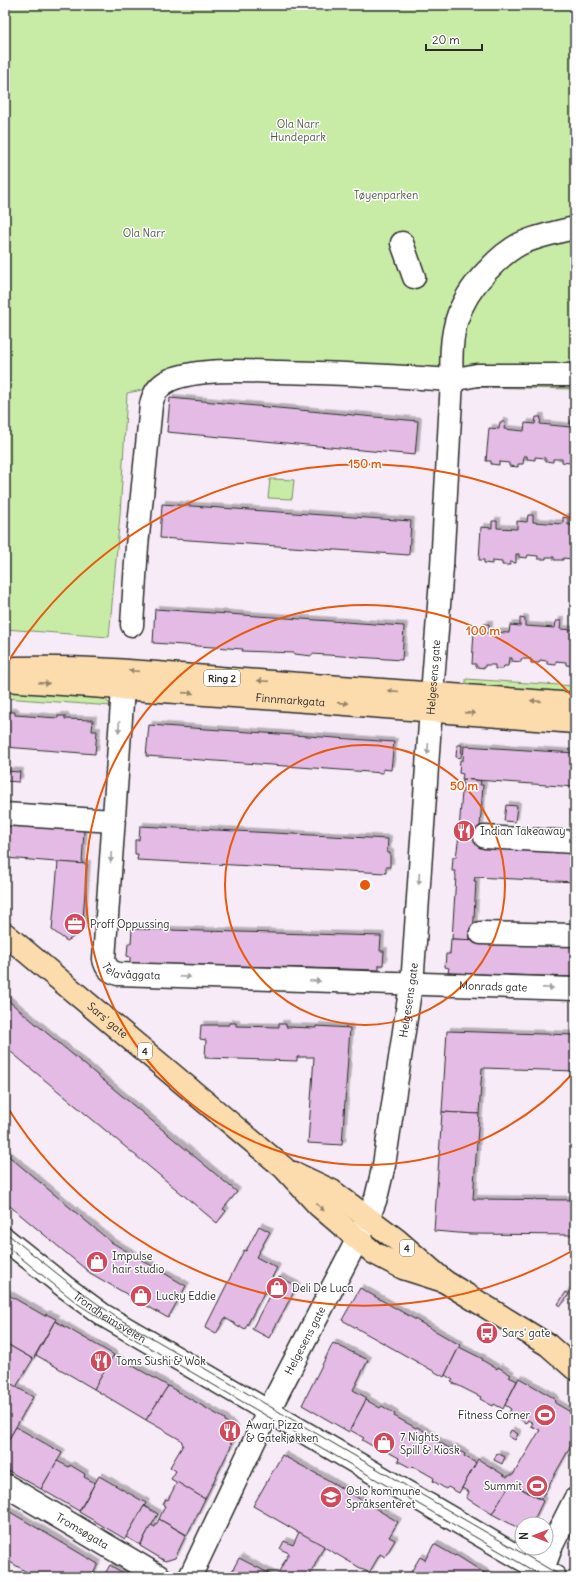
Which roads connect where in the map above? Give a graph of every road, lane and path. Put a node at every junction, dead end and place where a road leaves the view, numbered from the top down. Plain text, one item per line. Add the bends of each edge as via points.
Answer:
1 (575, 228) edge
2 (402, 244) dead end
3 (414, 277) dead end
4 (575, 375) edge
5 (452, 380) junction
6 (132, 625) dead end
7 (5, 667) edge
8 (5, 680) edge
9 (123, 689) junction
10 (431, 702) junction
11 (575, 704) edge
12 (575, 722) edge
13 (5, 814) edge
14 (113, 821) junction
15 (485, 837) dead end
16 (575, 842) edge
17 (481, 933) dead end
18 (5, 934) edge
19 (575, 935) edge
20 (411, 985) junction
21 (575, 989) edge
22 (284, 1168) junction
23 (368, 1219) junction
24 (5, 1239) edge
25 (358, 1240) junction
26 (444, 1281) junction
27 (548, 1345) junction
28 (575, 1353) edge
29 (575, 1369) edge
30 (269, 1412) junction
31 (5, 1485) edge
32 (575, 1499) edge
33 (546, 1575) edge
34 (160, 1577) edge
35 (190, 1577) edge

1 - 5 street, Helgesens gate via 535,231 505,253 481,277 464,301 453,331 450,357
2 - 3 street
4 - 5 street via 477,375
5 - 6 street via 233,371 195,374 163,384 153,396 151,405
5 - 10 street, Helgesens gate via 442,567
10 -> 7 main road, Finnmarkgata / Ring 2 via 69,667
8 -> 9 main road, Finnmarkgata / Ring 2
9 -> 10 main road, Finnmarkgata / Ring 2
9 -> 14 street, Telavåggata
11 -> 10 main road, Finnmarkgata / Ring 2
10 -> 12 main road, Finnmarkgata / Ring 2
10 -> 20 street, Helgesens gate
13 - 14 street
14 -> 20 street, Telavåggata via 104,959 110,971 118,974
15 - 16 street
17 - 19 street
18 - 22 main road, Sars' gate / 4
20 -> 21 street, Monrads gate
20 - 23 street, Helgesens gate via 384,1165
22 - 23 main road, Sars' gate / 4 via 332,1191
22 -> 25 main road, Sars' gate / 4 via 319,1206
23 - 25 street, Helgesens gate
23 - 26 main road, Sars' gate / 4 via 412,1252
24 - 30 street, Trondheimsveien via 103,1315
25 - 26 main road, Sars' gate / 4 via 386,1260
25 - 30 street, Helgesens gate
26 - 27 main road, Sars' gate / 4
27 - 28 main road, Sars' gate / 4
27 - 29 main road, Sars' gate / 4
30 - 33 street, Trondheimsveien
30 - 35 street, Helgesens gate
31 - 34 street, Tromsøgata
32 - 33 street via 552,1545

